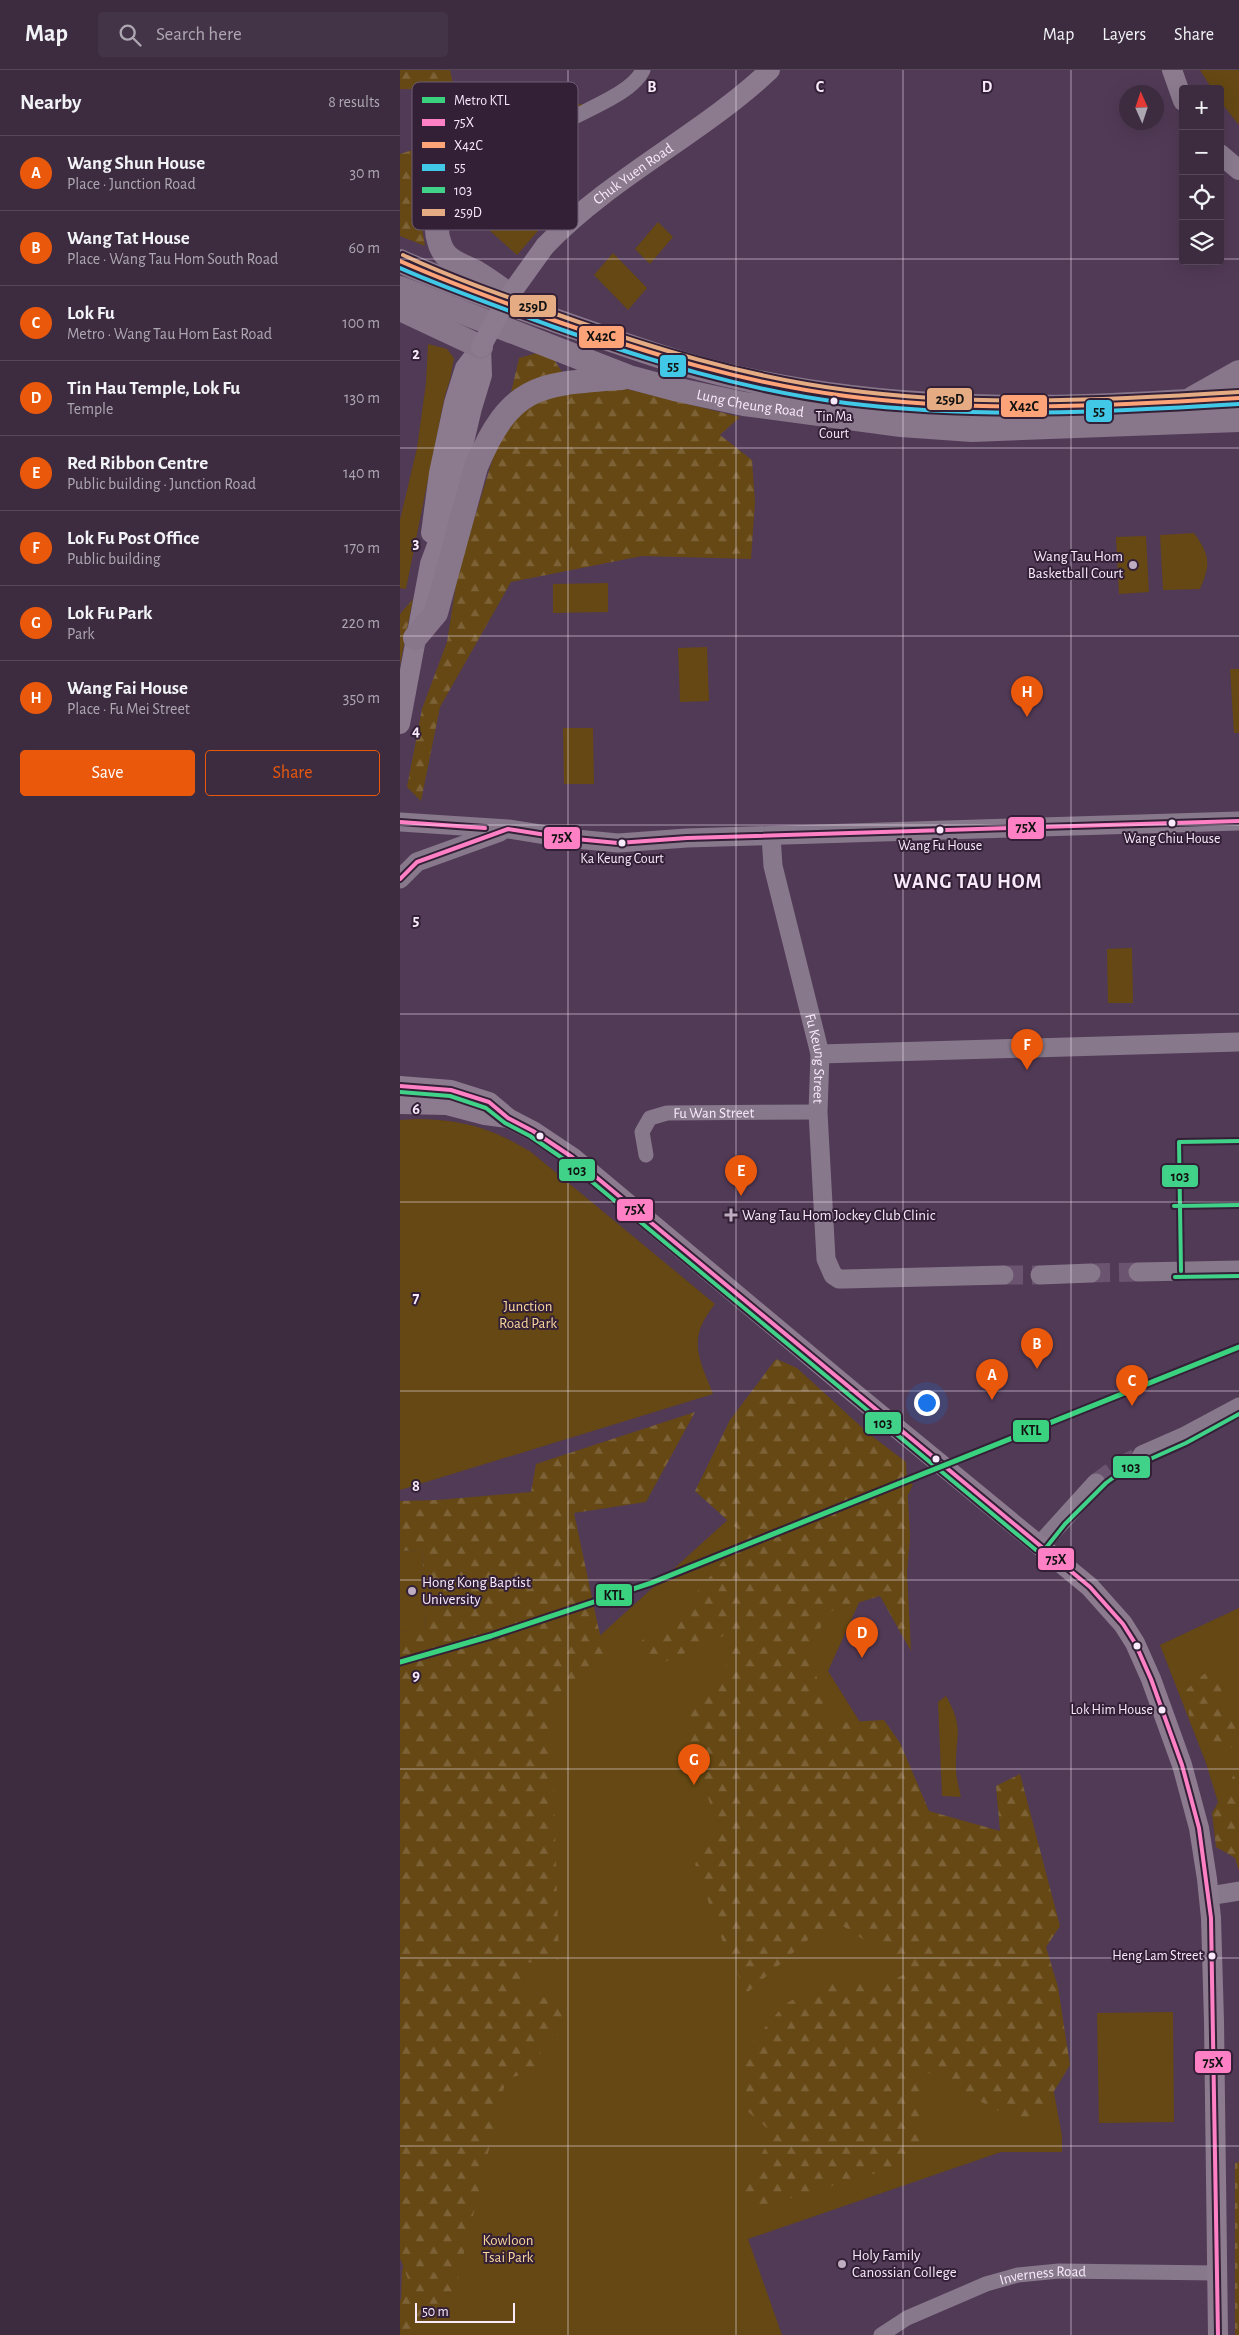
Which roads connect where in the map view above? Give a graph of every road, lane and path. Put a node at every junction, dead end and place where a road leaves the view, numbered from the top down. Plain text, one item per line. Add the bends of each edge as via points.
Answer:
1 (643, 70) edge
2 (770, 70) edge
3 (1172, 70) edge
4 (1179, 90) edge
5 (578, 117) edge
6 (1224, 157) edge
7 (1239, 170) edge
8 (578, 216) edge
9 (436, 230) edge
10 (561, 230) edge
11 (400, 261) edge
12 (400, 288) edge
13 (400, 309) edge
14 (540, 315) junction
15 (482, 347) junction
16 (1239, 372) edge
17 (629, 377) junction
18 (1239, 398) edge
19 (1187, 401) junction
20 (1239, 420) edge
21 (416, 638) junction
22 (400, 724) edge
23 (1239, 821) edge
24 (400, 822) edge
25 (508, 829) junction
26 (771, 836) junction
27 (400, 879) edge
28 (1239, 1042) edge
29 (820, 1054) junction
30 (400, 1086) edge
31 (400, 1104) edge
32 (818, 1112) junction
33 (508, 1118) junction
34 (646, 1155) dead end
35 (1239, 1270) edge
36 (1138, 1272) tunnel mouth
37 (1091, 1273) tunnel mouth
38 (1004, 1275) tunnel mouth
39 (1040, 1275) tunnel mouth
40 (1239, 1407) edge
41 (1142, 1455) tunnel mouth
42 (1096, 1483) tunnel mouth
43 (1040, 1545) junction
44 (1239, 1891) edge
45 (1209, 1896) junction
46 (1217, 2273) junction
47 (881, 2335) edge
48 (1218, 2335) edge

1 - 5 street via 640,77 613,98
2 - 8 main road, Chuk Yuen Road
3 - 4 main road
6 - 7 main road
9 - 14 highway via 440,244 452,260 478,273
10 - 15 main road, Chuk Yuen Road, bridge via 514,287
11 - 14 highway, Lung Cheung Road via 473,292
12 - 17 highway, Lung Cheung Road
13 - 15 highway
14 - 19 highway, Lung Cheung Road via 587,333 716,372 838,395 977,406
15 - 21 main road, Chuk Yuen Road via 465,368 463,405 431,522 430,564
16 - 19 highway
17 - 20 highway, Lung Cheung Road via 744,404 928,428 997,430
17 - 21 highway via 547,385 531,392 510,409 484,447 468,490 436,613
18 - 19 highway, Lung Cheung Road
21 - 22 main road, Chuk Yuen Road
23 - 26 street
24 - 25 street
25 - 26 street via 618,843
25 - 27 street via 417,862
26 - 29 street, Fu Keung Street via 773,866
28 - 29 street
29 - 32 street, Fu Keung Street
30 - 33 main road via 436,1088 470,1095 489,1102
31 - 33 main road via 447,1105
32 - 34 street, Fu Wan Street via 667,1113 650,1118 642,1132
32 - 38 street, Fu Keung Street via 826,1259 833,1275 839,1279
33 - 43 main road via 572,1157
35 - 36 street
37 - 39 street
40 - 41 street
42 - 43 street
43 - 45 main road via 1109,1606 1144,1662 1182,1764 1198,1828
44 - 45 street
45 - 46 main road
46 - 47 street, Inverness Road via 1059,2271 1018,2275 986,2284 907,2318
46 - 48 main road

